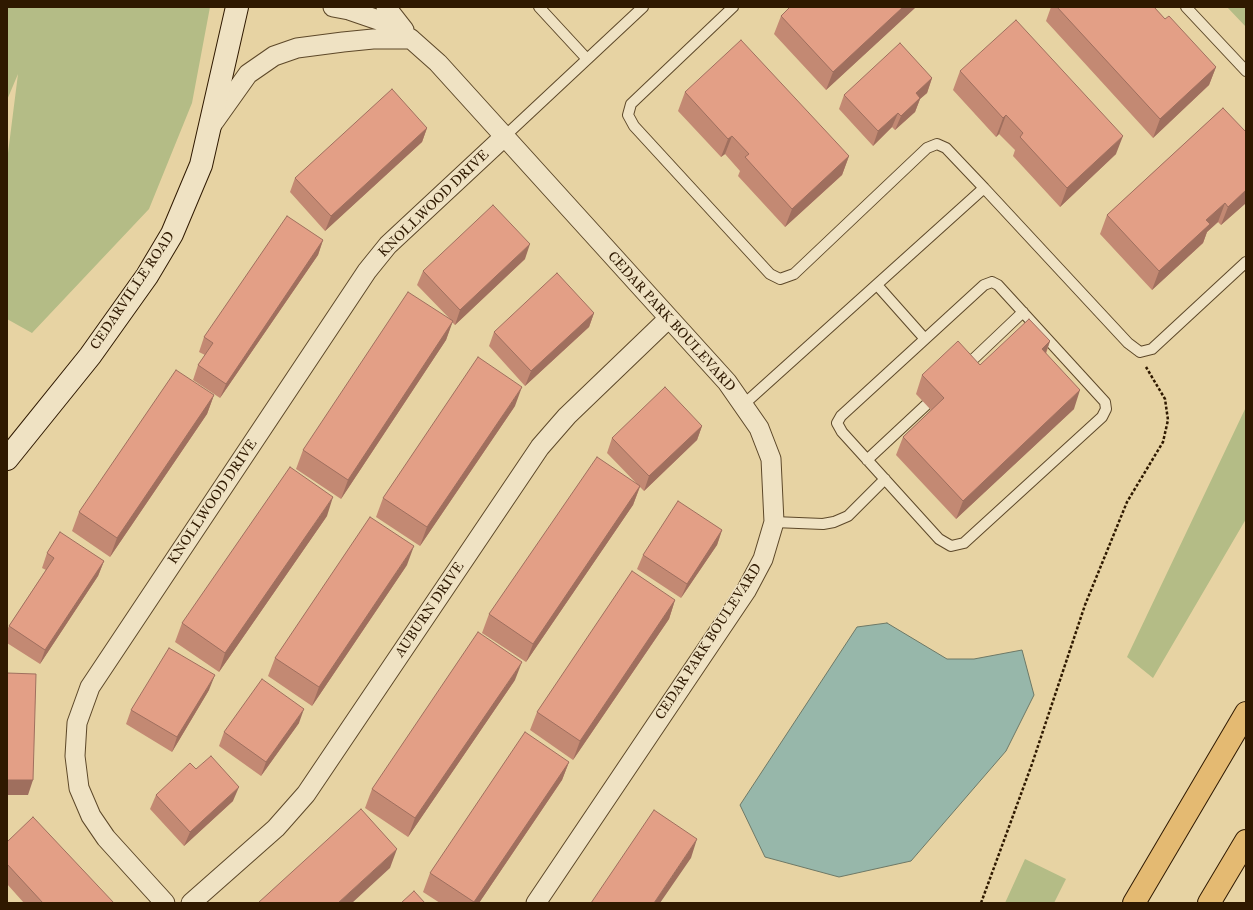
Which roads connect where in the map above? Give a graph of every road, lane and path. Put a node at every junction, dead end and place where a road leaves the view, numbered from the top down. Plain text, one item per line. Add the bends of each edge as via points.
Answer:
1 (237, 7) edge
2 (333, 7) edge
3 (386, 7) edge
4 (539, 7) edge
5 (643, 7) edge
6 (733, 7) edge
7 (1186, 7) edge
8 (411, 39) junction
9 (587, 59) junction
10 (1246, 71) edge
11 (209, 130) junction
12 (505, 136) junction
13 (984, 188) junction
14 (1246, 262) edge
15 (878, 284) junction
16 (1023, 312) junction
17 (669, 318) junction
18 (926, 339) junction
19 (1140, 352) junction
20 (962, 371) edge
21 (743, 405) junction
22 (926, 405) dead end
23 (7, 459) edge
24 (867, 460) junction
25 (885, 479) junction
26 (774, 522) junction
27 (1246, 713) edge
28 (1246, 841) edge
29 (165, 903) edge
30 (191, 903) edge
31 (536, 903) edge
32 (981, 903) edge
33 (1134, 903) edge
34 (1209, 903) edge

1 - 11 main road, CEDARVILLE ROAD
2 - 8 street, CEDAR PARK BOULEVARD via 384,22
3 - 8 street
4 - 9 lane
5 - 9 lane
6 - 13 lane via 630,104 628,115 634,126 770,274 780,280 794,274 927,148 936,144 946,148
7 - 10 lane
8 - 11 street via 343,42 297,48 274,56 248,74
8 - 12 street, CEDAR PARK BOULEVARD via 438,63
9 - 12 lane
11 - 23 main road, CEDARVILLE ROAD via 200,165 172,234 147,276 90,356
12 - 17 street, CEDAR PARK BOULEVARD
12 - 29 street, KNOLLWOOD DRIVE via 388,245 367,271 90,687 77,723 75,756 79,788 91,816 106,838
13 - 15 lane
13 - 19 lane via 1128,343
14 - 19 lane via 1152,349
15 - 18 lane
15 - 21 lane
16 - 18 lane via 998,284 992,282 984,285
16 - 20 lane
16 - 25 lane via 1105,402 1106,409 1102,417 964,543 951,546 939,539
17 - 21 street, CEDAR PARK BOULEVARD via 727,382
17 - 30 street, AUBURN DRIVE via 567,416 540,447 306,794 276,828
18 - 24 lane via 841,416 837,423
19 - 32 path via 1164,399 1168,420 1163,442 1127,502 1085,605 1032,764
21 - 26 street, CEDAR PARK BOULEVARD via 759,428 771,459
22 - 24 lane
24 - 25 lane
25 - 26 lane via 848,516 834,522
26 - 31 street, CEDAR PARK BOULEVARD via 763,559 746,591
27 - 33 highway
28 - 34 highway

